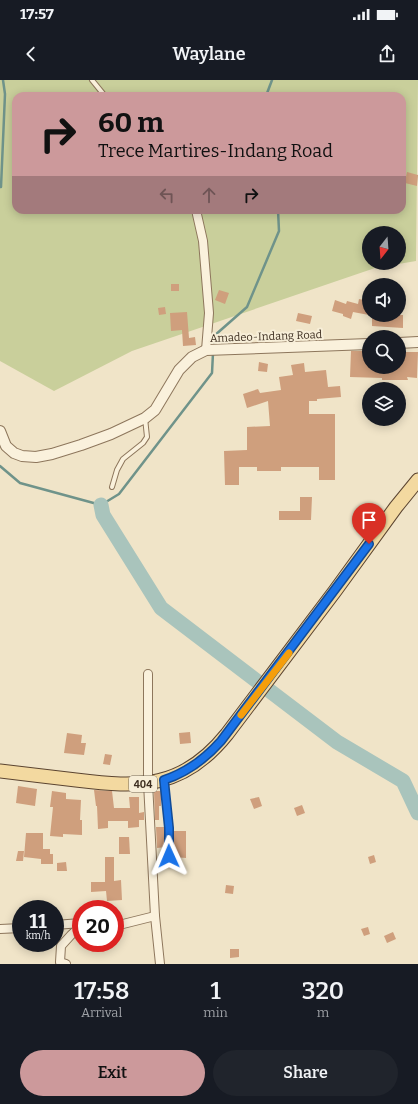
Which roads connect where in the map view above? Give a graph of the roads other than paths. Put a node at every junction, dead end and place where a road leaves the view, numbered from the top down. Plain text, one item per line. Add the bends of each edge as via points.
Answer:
1 (92, 80) edge
2 (102, 92) edge
3 (197, 214) edge
4 (418, 342) edge
5 (406, 343) edge
6 (362, 344) edge
7 (208, 349) junction
8 (145, 418) junction
9 (0, 431) edge
10 (417, 483) edge
11 (112, 487) dead end
12 (148, 674) dead end
13 (0, 771) edge
14 (164, 780) junction
15 (148, 783) junction
16 (169, 856) dead end
17 (155, 916) junction
18 (124, 924) edge
19 (12, 929) edge
20 (0, 930) edge
21 (72, 934) edge
22 (66, 964) edge
23 (160, 964) edge

1 - 2 lane
3 - 7 street via 203,241 209,313
4 - 5 street
6 - 7 street, Amadeo-Indang Road
7 - 8 street, Amadeo-Indang Road via 192,357 179,370 155,410
8 - 9 street, Amadeo-Indang Road via 81,445 36,457 14,453 6,446
8 - 11 lane via 147,437 123,459
10 - 14 main road, 404 via 221,741 208,755 186,771
12 - 15 street
13 - 15 main road, 404 via 105,783
14 - 15 main road, 404
14 - 16 lane
15 - 17 street
17 - 18 street
17 - 23 street
19 - 20 street
21 - 22 street via 61,946 60,962

